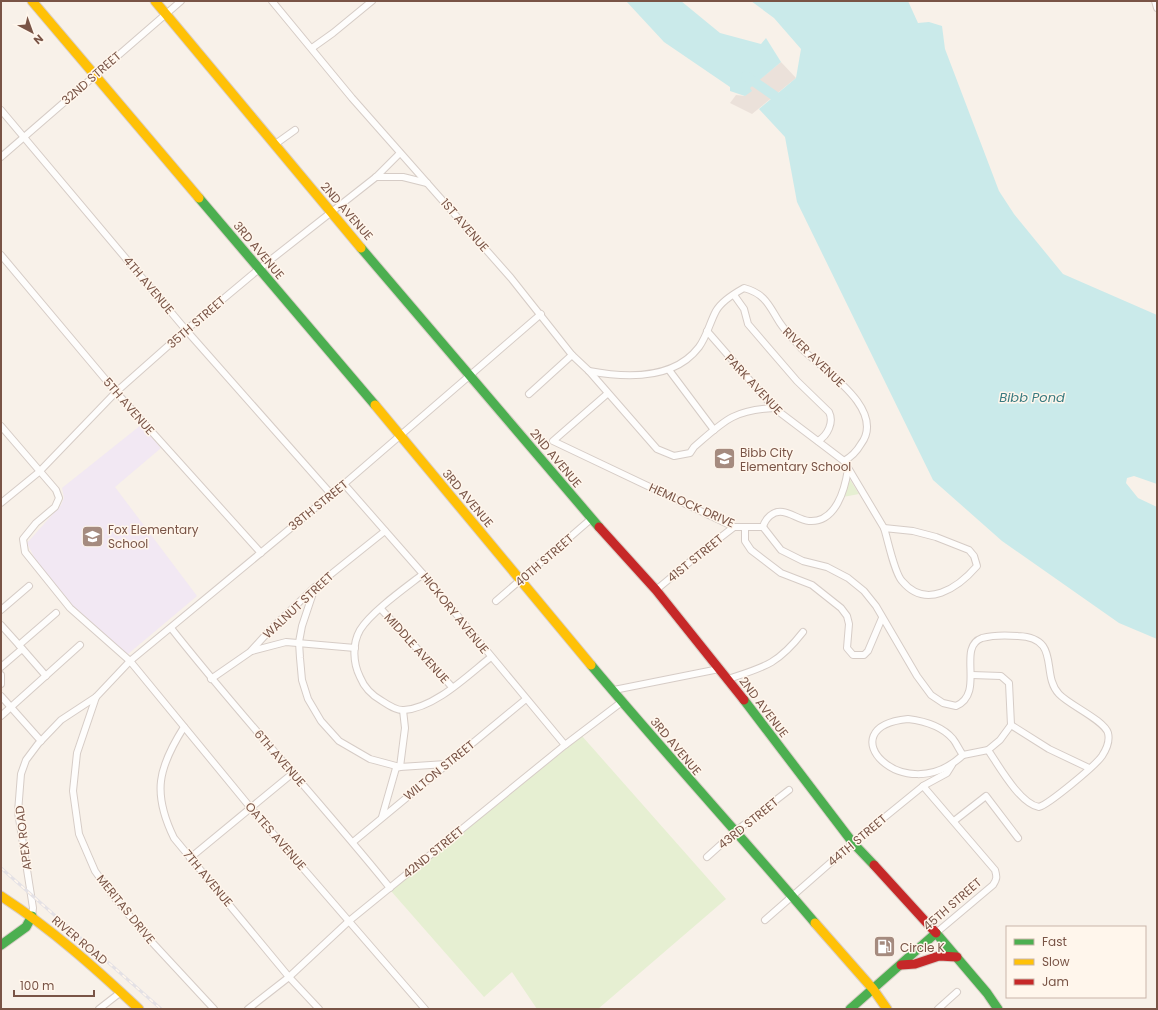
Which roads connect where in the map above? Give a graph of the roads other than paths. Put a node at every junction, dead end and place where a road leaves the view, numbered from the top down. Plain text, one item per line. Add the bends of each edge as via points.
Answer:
1 (32, 1) edge
2 (155, 1) edge
3 (181, 1) edge
4 (272, 1) edge
5 (372, 1) edge
6 (1155, 1) edge
7 (1157, 8) edge
8 (166, 14) junction
9 (312, 48) junction
10 (94, 75) junction
11 (1, 110) edge
12 (295, 130) dead end
13 (24, 136) junction
14 (274, 145) junction
15 (400, 153) junction
16 (1, 157) edge
17 (376, 177) junction
18 (428, 183) junction
19 (331, 211) junction
20 (1, 255) edge
21 (259, 269) junction
22 (734, 295) junction
23 (541, 314) junction
24 (186, 330) junction
25 (707, 331) junction
26 (572, 355) junction
27 (669, 370) junction
28 (589, 371) junction
29 (470, 375) junction
30 (116, 392) junction
31 (529, 394) dead end
32 (607, 394) junction
33 (774, 408) junction
34 (1, 426) edge
35 (714, 430) junction
36 (400, 435) junction
37 (818, 441) junction
38 (844, 461) junction
39 (848, 469) junction
40 (39, 472) junction
41 (344, 484) junction
42 (331, 494) junction
43 (1, 503) edge
44 (591, 519) junction
45 (734, 527) junction
46 (745, 527) junction
47 (762, 527) junction
48 (884, 528) junction
49 (385, 531) junction
50 (261, 553) junction
51 (423, 574) junction
52 (522, 580) junction
53 (29, 586) dead end
54 (315, 587) junction
55 (656, 590) junction
56 (496, 601) dead end
57 (381, 609) junction
58 (1, 610) edge
59 (56, 613) dead end
60 (882, 618) junction
61 (1, 625) edge
62 (171, 628) junction
63 (803, 632) dead end
64 (300, 642) junction
65 (80, 645) dead end
66 (20, 647) junction
67 (354, 648) junction
68 (250, 652) junction
69 (491, 657) junction
70 (130, 661) junction
71 (1, 667) edge
72 (719, 669) junction
73 (1, 675) edge
74 (972, 675) junction
75 (46, 676) junction
76 (211, 679) junction
77 (728, 679) junction
78 (1, 684) edge
79 (452, 687) junction
80 (614, 690) junction
81 (1, 696) edge
82 (96, 697) junction
83 (526, 699) junction
84 (623, 701) junction
85 (11, 707) junction
86 (403, 710) junction
87 (1, 716) edge
88 (1010, 726) junction
89 (184, 727) junction
90 (41, 741) junction
91 (565, 745) junction
92 (988, 750) junction
93 (963, 755) junction
94 (446, 764) junction
95 (952, 765) junction
96 (400, 767) junction
97 (1090, 768) junction
98 (293, 773) junction
99 (923, 786) junction
100 (790, 790) dead end
101 (250, 807) junction
102 (382, 817) junction
103 (954, 821) junction
104 (736, 831) junction
105 (1018, 838) dead end
106 (353, 842) junction
107 (853, 843) junction
108 (707, 857) dead end
109 (190, 858) junction
110 (390, 888) junction
111 (1, 896) edge
112 (792, 897) junction
113 (32, 916) junction
114 (765, 920) dead end
115 (350, 921) junction
116 (936, 933) junction
117 (1, 945) edge
118 (949, 947) junction
119 (957, 957) junction
120 (911, 963) junction
121 (901, 965) junction
122 (289, 976) junction
123 (873, 989) junction
124 (121, 992) junction
125 (957, 992) dead end
126 (100, 1009) edge
127 (139, 1009) edge
128 (214, 1009) edge
129 (248, 1009) edge
130 (319, 1009) edge
131 (425, 1009) edge
132 (850, 1009) edge
133 (887, 1009) edge
134 (938, 1009) edge
135 (998, 1009) edge

1 - 10 main road, 3RD AVENUE
2 - 8 main road, 2ND AVENUE
3 - 8 street, 32ND STREET
4 - 9 street, 1ST AVENUE
5 - 9 street
6 - 7 street
8 - 10 street, 32ND STREET
8 - 14 main road, 2ND AVENUE
9 - 15 street, 1ST AVENUE
10 - 13 street, 32ND STREET
10 - 21 main road, 3RD AVENUE
11 - 13 street, 4TH AVENUE
12 - 14 street
13 - 16 street, 32ND STREET
13 - 24 street, 4TH AVENUE
14 - 19 main road, 2ND AVENUE
15 - 17 street, 35TH STREET
15 - 18 street, 1ST AVENUE
17 - 18 street via 403,177
17 - 19 street, 35TH STREET
18 - 23 street, 1ST AVENUE
19 - 21 street, 35TH STREET
19 - 29 main road, 2ND AVENUE
20 - 30 street, 5TH AVENUE
21 - 24 street, 35TH STREET
21 - 36 main road, 3RD AVENUE
22 - 25 street via 717,309
22 - 37 street via 744,309 748,324 831,417 824,437
22 - 38 street, RIVER AVENUE via 744,288 767,300 781,324 803,349 853,395 864,415 866,439 850,458
23 - 26 street, 1ST AVENUE
23 - 29 street, 38TH STREET
24 - 30 street, 35TH STREET
24 - 42 street, 4TH AVENUE
25 - 27 street via 699,346 688,358
25 - 33 street, PARK AVENUE
26 - 28 street, 1ST AVENUE
26 - 31 street
27 - 28 street via 621,375
27 - 35 street
28 - 32 street, 1ST AVENUE
29 - 36 street, 38TH STREET
29 - 44 main road, 2ND AVENUE
30 - 40 street, 35TH STREET
30 - 50 street, 5TH AVENUE
32 - 35 street, 1ST AVENUE via 657,449 674,456 690,453
32 - 45 street, HEMLOCK DRIVE via 553,440
33 - 35 street via 752,409 732,416
33 - 37 street, PARK AVENUE
34 - 40 street
36 - 41 street, 38TH STREET
36 - 52 main road, 3RD AVENUE
37 - 38 street, PARK AVENUE
38 - 39 street
39 - 47 street via 844,492 835,507 825,516 810,521 784,512 776,512 765,519
39 - 48 street
40 - 43 street, 35TH STREET
40 - 70 street via 56,490 59,498 55,507 23,539 25,552 70,608
41 - 42 street, 38TH STREET
41 - 49 street, HICKORY AVENUE
42 - 50 street, 38TH STREET
44 - 52 street, 40TH STREET
44 - 55 main road, 2ND AVENUE
45 - 46 street, HEMLOCK DRIVE
45 - 55 street, 41ST STREET
46 - 47 street, HEMLOCK DRIVE
46 - 60 street via 745,541 751,550 781,573 812,585 841,608 849,624 847,648 853,655 864,655 868,651
47 - 60 street via 780,550 803,561 827,567 848,578 864,592
48 - 48 street via 901,580 912,591 924,596 939,594 957,584 977,566 969,550 914,531
49 - 51 street, HICKORY AVENUE
49 - 54 street, WALNUT STREET
50 - 62 street, 38TH STREET
51 - 57 street
51 - 69 street, HICKORY AVENUE
52 - 56 street, 40TH STREET
52 - 80 main road, 3RD AVENUE
53 - 58 street
54 - 64 street
54 - 68 street, WALNUT STREET
55 - 72 main road, 2ND AVENUE
57 - 67 street via 371,616 360,631
57 - 79 street, MIDDLE AVENUE
59 - 66 street
60 - 74 street via 917,676 931,694 943,703 952,706 962,704 967,698
61 - 66 street
62 - 70 street, 38TH STREET
62 - 76 street, 6TH AVENUE
63 - 77 street via 792,647 777,660
64 - 67 street
64 - 68 street via 264,646
64 - 96 street via 302,680 308,699 321,721 339,742 370,759
65 - 75 street
66 - 71 street
66 - 75 street
67 - 86 street via 356,669 362,682 376,698
68 - 76 street, WALNUT STREET
69 - 79 street
69 - 83 street, HICKORY AVENUE
70 - 82 street, 38TH STREET
70 - 89 street, OATES AVENUE
72 - 77 main road, 2ND AVENUE
72 - 80 street
73 - 78 street
74 - 88 street via 1001,676 1009,683
74 - 97 street via 971,650 980,639 992,636 1022,636 1041,643 1057,692 1097,720 1108,732 1108,743 1102,756
75 - 85 street
76 - 98 street, 6TH AVENUE
77 - 107 main road, 2ND AVENUE
79 - 86 street via 418,707
80 - 84 main road, 3RD AVENUE
81 - 85 street
82 - 90 street, APEX ROAD via 61,720
82 - 128 street, MERITAS DRIVE via 77,753 73,791 78,834 95,871 113,896
83 - 91 street, HICKORY AVENUE
83 - 94 street, WILTON STREET
84 - 91 street, 42ND STREET
84 - 104 main road, 3RD AVENUE via 661,749
85 - 87 street
85 - 90 street
86 - 96 street via 405,728
88 - 92 street via 1000,740
88 - 97 street via 1049,749
89 - 101 street, OATES AVENUE
89 - 109 street, 7TH AVENUE via 170,749 162,770 161,797 164,817 174,838
90 - 113 street, APEX ROAD via 26,760 19,786 18,812 33,908
91 - 110 street, 42ND STREET
92 - 93 street
92 - 97 street via 1019,794 1032,806 1044,806
93 - 95 street
93 - 95 street via 952,738 943,730 918,720 889,722 881,726 872,738 871,747 882,761 906,774 919,775
94 - 96 street
94 - 102 street, WILTON STREET
95 - 99 street, 44TH STREET via 947,773
96 - 102 street via 396,768
98 - 101 street
98 - 106 street, 6TH AVENUE
99 - 103 street
99 - 107 street, 44TH STREET
100 - 104 street, 43RD STREET
101 - 109 street
101 - 115 street, OATES AVENUE
102 - 106 street, WILTON STREET
103 - 105 street via 986,796
103 - 116 street, 45TH STREET via 995,870 997,880
104 - 108 street, 43RD STREET
104 - 112 main road, 3RD AVENUE
106 - 110 street, 6TH AVENUE
107 - 112 street, 44TH STREET
107 - 116 main road, 2ND AVENUE
109 - 122 street, 7TH AVENUE
110 - 115 street, 42ND STREET
111 - 113 main road, RIVER ROAD
112 - 114 street, 44TH STREET
112 - 123 main road, 3RD AVENUE
113 - 117 main road via 26,926
113 - 124 main road, RIVER ROAD via 78,952
115 - 122 street, 42ND STREET
115 - 131 street, OATES AVENUE
116 - 118 main road, 2ND AVENUE
116 - 121 main road, 45TH STREET
118 - 119 main road, 2ND AVENUE
118 - 120 main road via 941,948
119 - 120 main road via 939,956
119 - 135 main road, 2ND AVENUE
120 - 121 main road
121 - 123 main road, 45TH STREET
122 - 129 street, 42ND STREET
122 - 130 street, 7TH AVENUE
123 - 132 main road, 45TH STREET
123 - 133 main road, 3RD AVENUE
124 - 126 street
124 - 127 main road, RIVER ROAD
125 - 134 street

